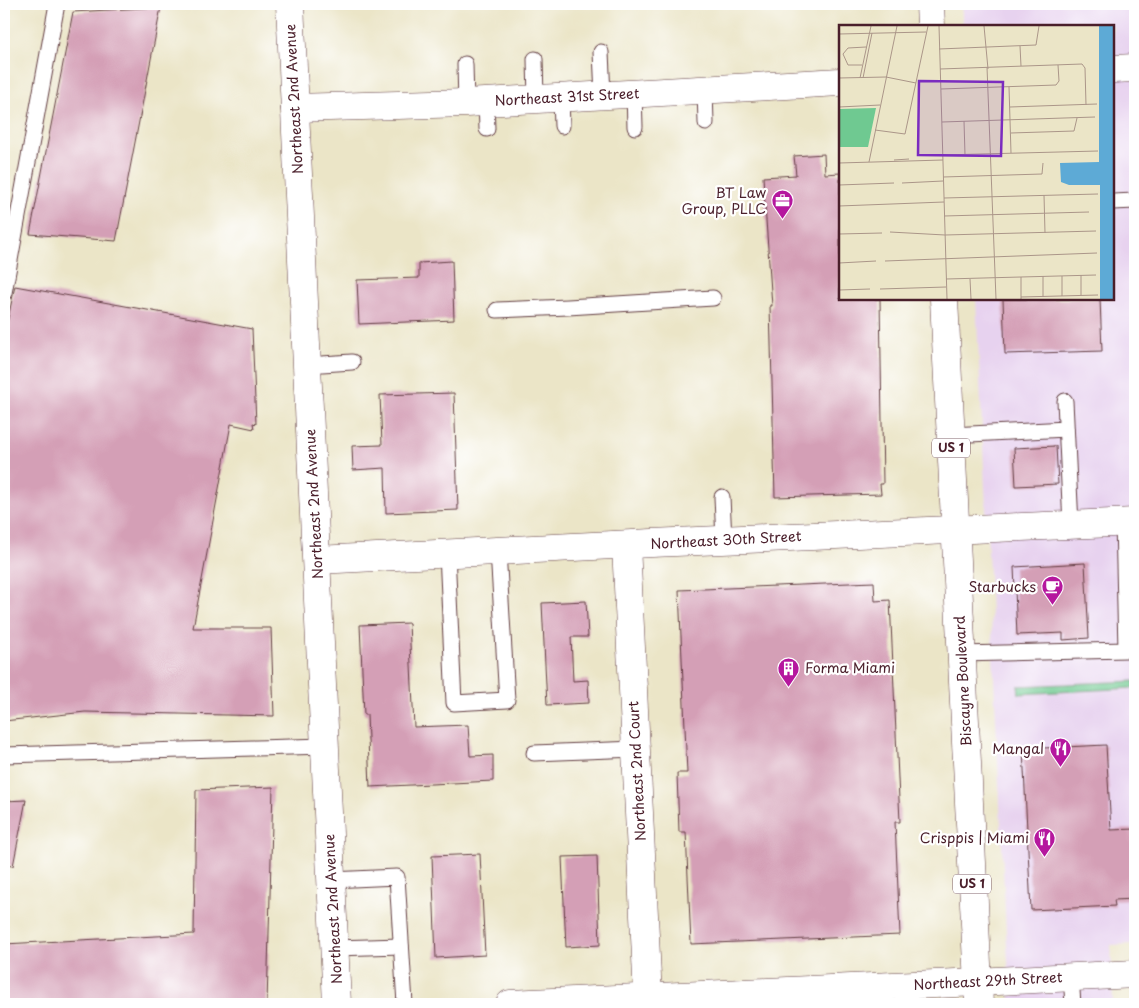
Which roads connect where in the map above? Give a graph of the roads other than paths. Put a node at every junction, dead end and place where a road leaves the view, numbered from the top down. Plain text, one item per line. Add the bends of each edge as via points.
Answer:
1 (58, 4) edge
2 (290, 4) edge
3 (930, 4) edge
4 (931, 25) edge
5 (602, 52) dead end
6 (535, 59) dead end
7 (465, 64) dead end
8 (1135, 68) edge
9 (1114, 69) edge
10 (839, 82) edge
11 (705, 90) junction
12 (634, 93) junction
13 (603, 95) junction
14 (548, 98) junction
15 (476, 102) junction
16 (295, 108) junction
17 (706, 123) dead end
18 (562, 126) dead end
19 (635, 127) dead end
20 (487, 129) dead end
21 (1135, 201) edge
22 (1114, 202) edge
23 (4, 293) edge
24 (713, 298) dead end
25 (944, 300) edge
26 (497, 310) dead end
27 (352, 362) dead end
28 (306, 365) junction
29 (1065, 401) dead end
30 (1066, 429) junction
31 (950, 435) junction
32 (722, 497) dead end
33 (1129, 522) edge
34 (1071, 525) junction
35 (955, 530) junction
36 (724, 540) junction
37 (626, 545) junction
38 (498, 551) junction
39 (446, 553) junction
40 (317, 560) junction
41 (961, 654) junction
42 (325, 746) junction
43 (636, 749) junction
44 (534, 752) dead end
45 (4, 756) edge
46 (331, 880) junction
47 (401, 946) junction
48 (335, 948) junction
49 (1135, 974) edge
50 (1072, 977) junction
51 (978, 993) edge
52 (806, 997) edge
53 (648, 998) junction
54 (337, 1004) edge
55 (405, 1004) edge
56 (510, 1004) edge
57 (1073, 1004) edge

1 - 23 lane
2 - 16 street, Northeast 2nd Avenue
3 - 4 street
5 - 13 lane
6 - 14 lane
7 - 15 lane
8 - 9 street
10 - 11 street, Northeast 31st Street
11 - 12 street, Northeast 31st Street
11 - 17 lane
12 - 13 street, Northeast 31st Street
12 - 19 lane
13 - 14 street, Northeast 31st Street
14 - 15 street, Northeast 31st Street
14 - 18 lane
15 - 16 street, Northeast 31st Street
15 - 20 lane
16 - 28 street, Northeast 2nd Avenue
21 - 22 lane
24 - 26 lane
25 - 31 street, Biscayne Boulevard / US 1
27 - 28 lane
28 - 40 street, Northeast 2nd Avenue
29 - 30 lane
30 - 31 lane
30 - 34 lane
31 - 35 street, Biscayne Boulevard / US 1
32 - 36 lane
33 - 34 street, Northeast 30th Street
33 - 41 lane via 1126,650
34 - 35 street, Northeast 30th Street
35 - 36 street, Northeast 30th Street
35 - 41 street, Biscayne Boulevard / US 1
36 - 37 street, Northeast 30th Street
37 - 38 street, Northeast 30th Street
37 - 43 street, Northeast 2nd Court
38 - 39 street, Northeast 30th Street
38 - 39 lane via 507,700 454,703
39 - 40 street, Northeast 30th Street
40 - 42 street, Northeast 2nd Avenue
41 - 51 street, Biscayne Boulevard / US 1
42 - 45 lane
42 - 46 street, Northeast 2nd Avenue
43 - 44 lane
43 - 53 street, Northeast 2nd Court
46 - 47 lane via 397,877
46 - 48 street, Northeast 2nd Avenue
47 - 48 lane
47 - 55 lane
48 - 54 street, Northeast 2nd Avenue
49 - 50 street, Northeast 29th Street
50 - 51 street, Northeast 29th Street
50 - 57 lane
51 - 52 street, Northeast 29th Street
52 - 53 street, Northeast 29th Street
53 - 56 street, Northeast 29th Street

